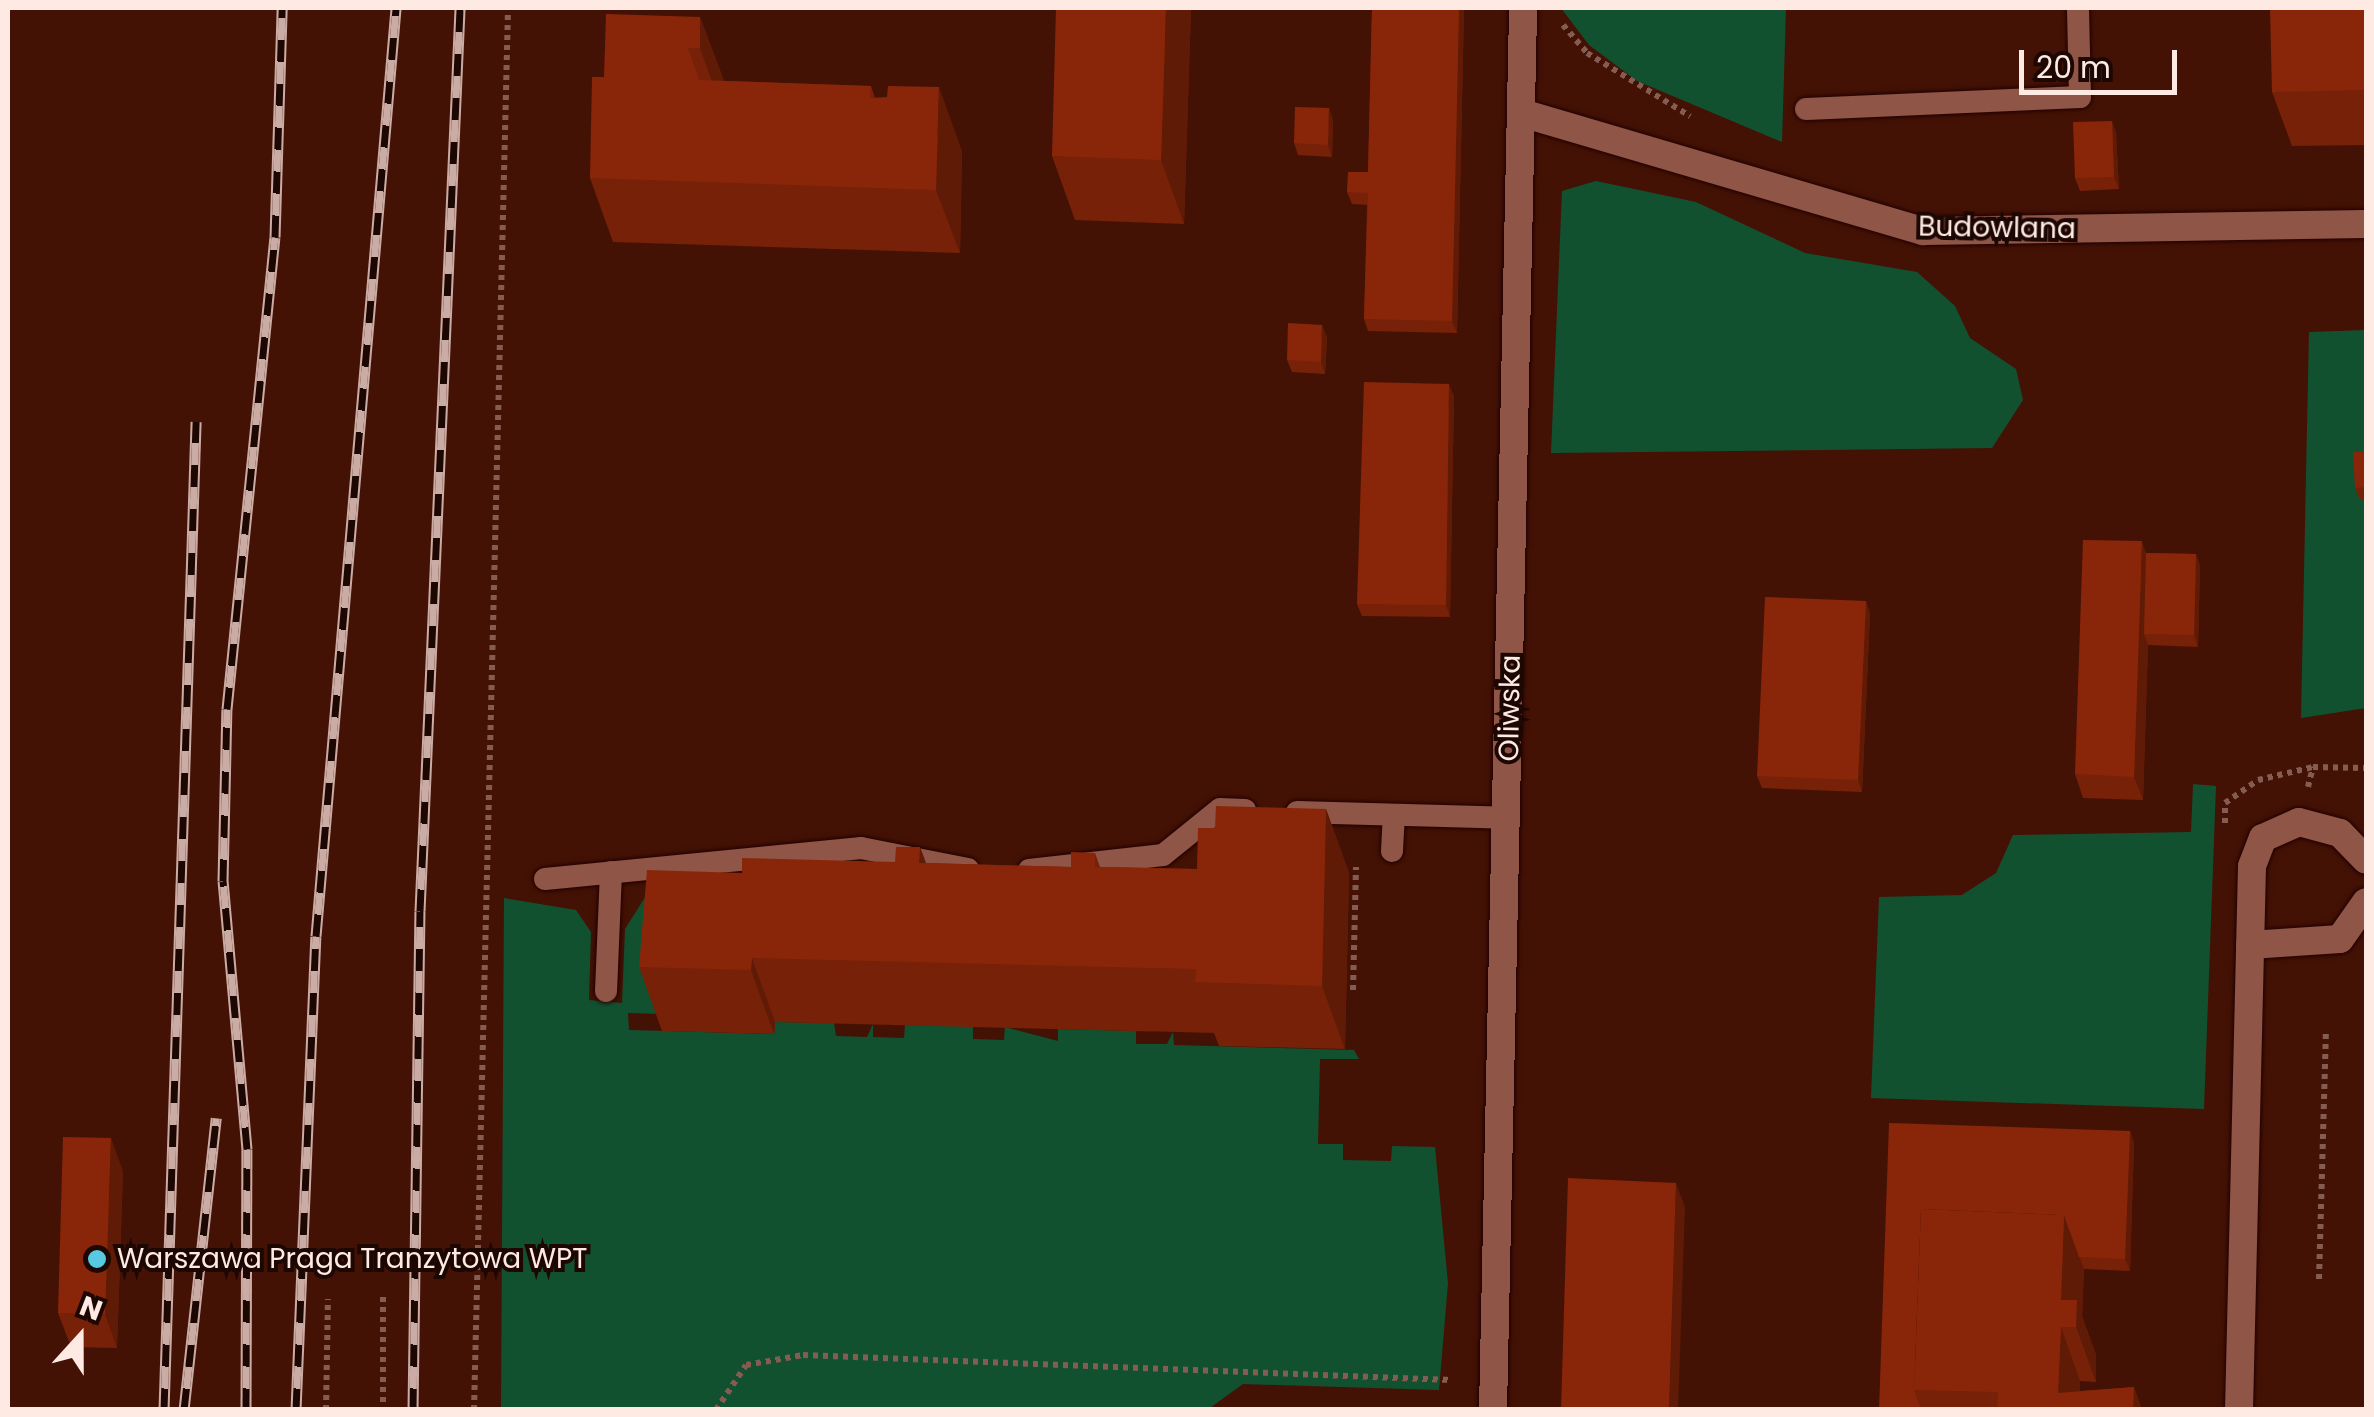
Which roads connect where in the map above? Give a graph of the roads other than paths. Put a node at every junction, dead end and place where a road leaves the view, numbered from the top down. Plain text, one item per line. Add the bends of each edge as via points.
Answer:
1 (1523, 8) edge
2 (2078, 8) edge
3 (1806, 109) dead end
4 (1525, 114) junction
5 (2366, 224) edge
6 (1394, 814) junction
7 (1507, 818) junction
8 (1392, 851) dead end
9 (2366, 860) edge
10 (611, 872) junction
11 (545, 879) dead end
12 (2366, 902) edge
13 (2250, 945) junction
14 (606, 990) dead end
15 (1494, 1395) edge
16 (2239, 1410) edge

1 - 4 street, Oliwska
2 - 3 lane via 2080,97
4 - 5 street, Budowlana via 1923,231
4 - 7 street, Oliwska
6 - 7 lane
6 - 8 lane
6 - 10 lane via 1220,809 1163,855 1000,873 861,848
7 - 15 street, Oliwska
9 - 13 street via 2340,833 2299,822 2263,838
10 - 11 lane
10 - 14 lane
12 - 13 street via 2340,939
13 - 16 street

